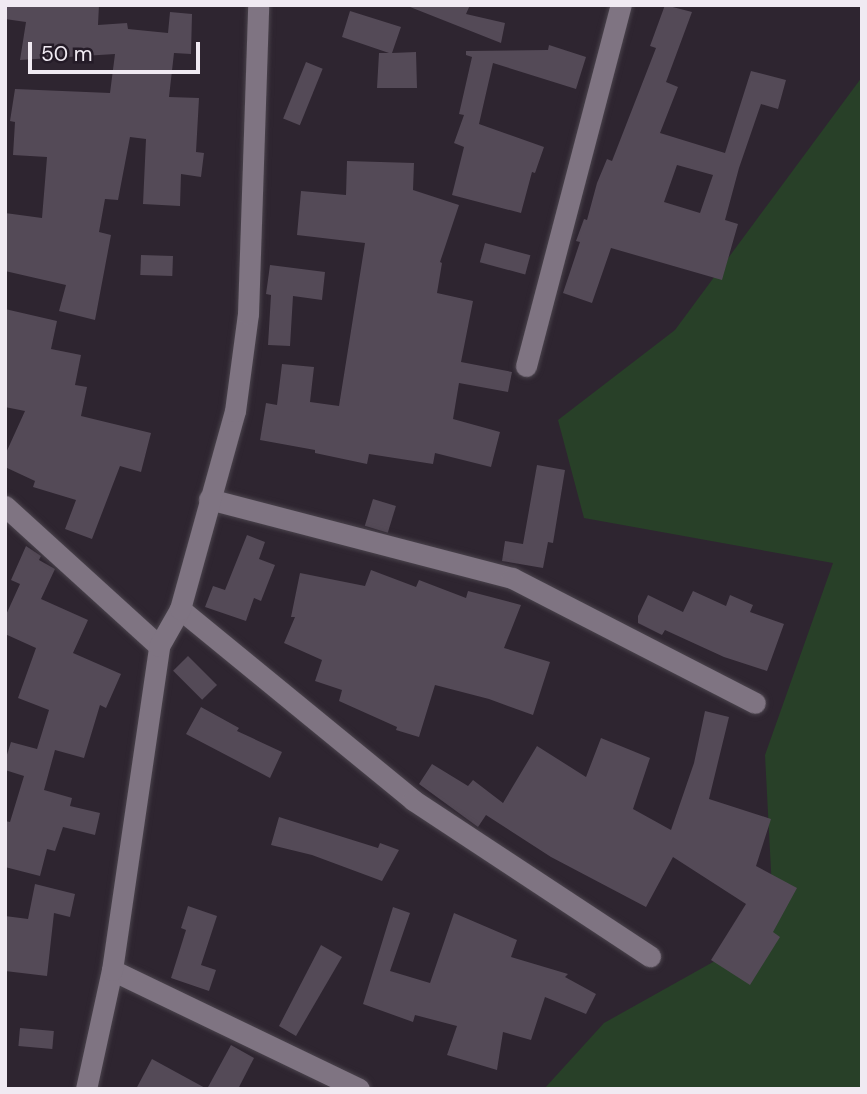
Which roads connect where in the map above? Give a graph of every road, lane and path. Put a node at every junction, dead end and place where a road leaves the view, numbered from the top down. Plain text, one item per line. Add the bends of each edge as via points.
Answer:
1 (258, 5) edge
2 (621, 5) edge
3 (526, 366) dead end
4 (209, 499) junction
5 (5, 506) edge
6 (180, 609) junction
7 (159, 646) junction
8 (754, 703) dead end
9 (650, 956) dead end
10 (112, 970) junction
11 (86, 1089) edge
12 (359, 1089) edge

1 - 4 street via 248,314 235,411
2 - 3 street
4 - 6 street
4 - 8 street via 512,579
5 - 7 street
6 - 7 street
6 - 9 street via 413,800
7 - 10 street
10 - 11 street
10 - 12 street

